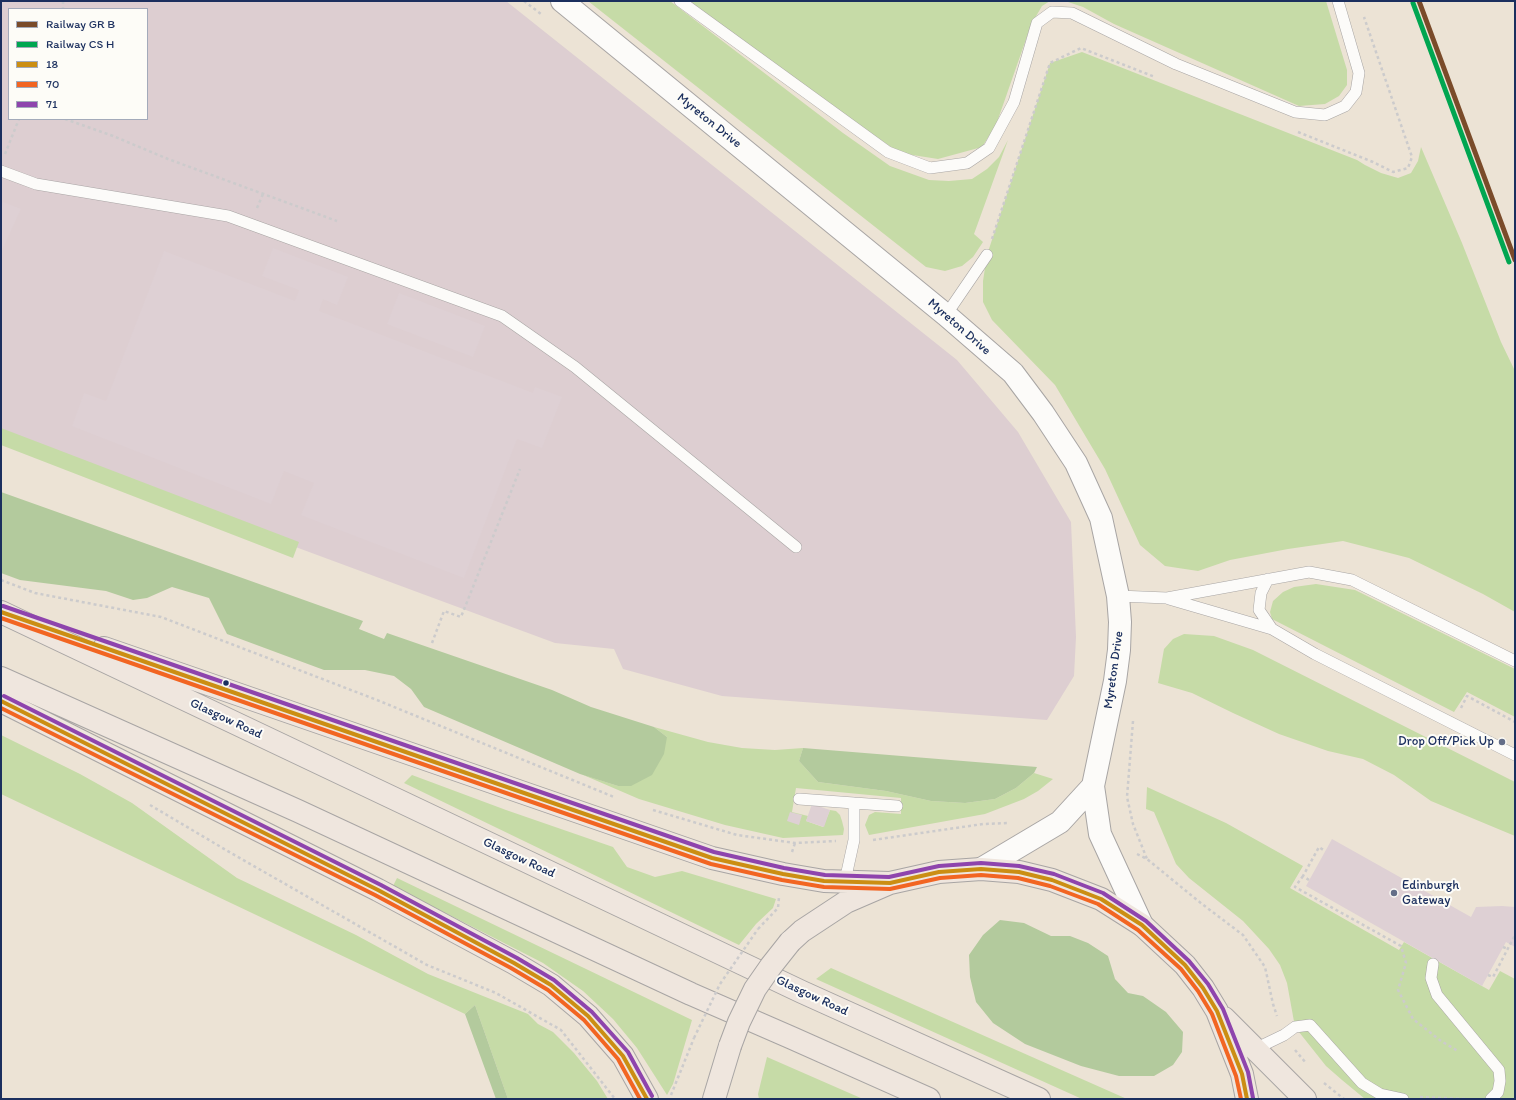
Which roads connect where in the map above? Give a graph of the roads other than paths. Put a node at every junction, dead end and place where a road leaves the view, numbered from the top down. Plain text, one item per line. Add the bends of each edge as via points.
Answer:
1 (562, 1) edge
2 (680, 1) edge
3 (1053, 1) edge
4 (1338, 1) edge
5 (1059, 12) junction
6 (1, 171) edge
7 (987, 255) road end
8 (946, 315) junction
9 (796, 547) dead end
10 (1268, 579) junction
11 (1118, 596) junction
12 (1167, 598) junction
13 (1, 612) edge
14 (1272, 629) junction
15 (1515, 661) edge
16 (1, 678) edge
17 (1, 700) edge
18 (1515, 755) edge
19 (1093, 786) junction
20 (799, 799) dead end
21 (854, 803) junction
22 (897, 806) dead end
23 (981, 870) junction
24 (845, 881) junction
25 (890, 883) junction
26 (1142, 925) junction
27 (1432, 964) dead end
28 (1217, 1011) junction
29 (1255, 1049) junction
30 (656, 1098) edge
31 (714, 1099) edge
32 (929, 1099) edge
33 (1039, 1099) edge
34 (1247, 1099) edge
35 (1305, 1099) edge
36 (1403, 1099) edge
37 (1492, 1099) edge

1 - 8 street, Myreton Drive
2 - 5 lane via 888,152 930,168 967,163 989,148 1014,102 1037,23 1052,12
3 - 5 lane
4 - 5 lane via 1359,73 1356,92 1345,106 1325,115 1294,112 1176,64 1072,13
6 - 9 lane via 36,184 228,216 502,316 575,367
7 - 8 lane
8 - 11 street, Myreton Drive via 1013,373 1076,463 1101,518
10 - 12 lane
10 - 14 lane via 1261,593 1259,610
10 - 15 lane via 1309,572 1352,580
11 - 12 lane
11 - 19 street, Myreton Drive via 1120,622 1115,681
12 - 14 lane
13 - 24 main road via 712,858 783,874 824,881
13 - 33 main road, Glasgow Road via 802,992
14 - 18 lane via 1315,654
16 - 32 main road via 298,811 691,994
17 - 30 main road via 378,890 551,985 588,1016
19 - 23 street via 1060,822
19 - 26 street, Myreton Drive via 1100,834
20 - 21 lane
21 - 22 lane
21 - 24 lane via 854,840
23 - 25 main road via 939,872
23 - 26 main road via 1019,872 1052,880 1101,899
24 - 25 main road
25 - 31 main road, bridge via 846,902 790,942 756,989 739,1022
26 - 28 main road via 1185,965
27 - 37 lane via 1432,978 1437,994 1499,1070 1498,1092
28 - 29 main road
28 - 34 main road via 1242,1074
29 - 35 main road
29 - 36 lane via 1295,1027 1310,1026 1362,1083 1380,1094

